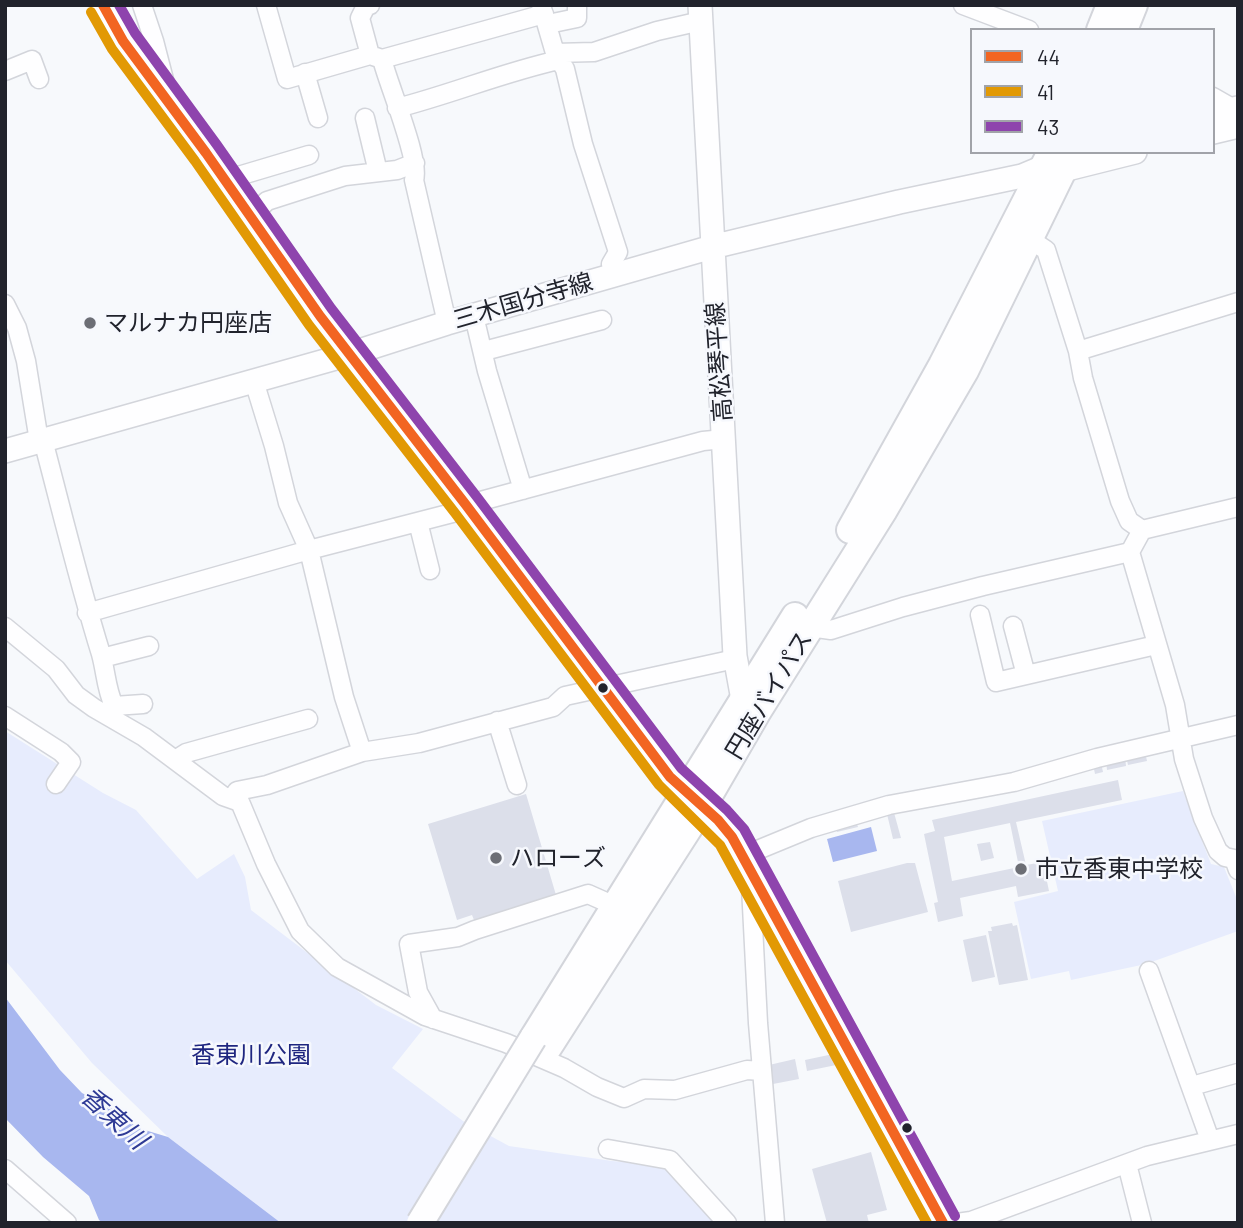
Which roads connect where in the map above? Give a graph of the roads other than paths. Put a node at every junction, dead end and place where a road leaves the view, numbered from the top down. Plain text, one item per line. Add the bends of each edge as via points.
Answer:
1 (103, 5) edge
2 (142, 5) edge
3 (266, 5) edge
4 (963, 5) edge
5 (1110, 5) edge
6 (1134, 5) edge
7 (576, 6) edge
8 (362, 10) edge
9 (701, 13) edge
10 (545, 14) edge
11 (1024, 28) edge
12 (1101, 28) edge
13 (1125, 28) edge
14 (376, 57) junction
15 (557, 57) junction
16 (5, 71) edge
17 (305, 74) junction
18 (38, 79) dead end
19 (1215, 99) edge
20 (171, 106) junction
21 (397, 108) junction
22 (1231, 114) edge
23 (318, 118) dead end
24 (365, 118) dead end
25 (1215, 130) edge
26 (1114, 154) edge
27 (309, 155) dead end
28 (1060, 159) edge
29 (415, 163) junction
30 (378, 172) junction
31 (225, 180) junction
32 (250, 217) junction
33 (1031, 240) junction
34 (712, 247) junction
35 (613, 274) junction
36 (1238, 302) edge
37 (5, 304) edge
38 (474, 316) junction
39 (602, 320) dead end
40 (447, 323) junction
41 (484, 351) junction
42 (1078, 351) junction
43 (350, 354) junction
44 (254, 381) junction
45 (723, 439) junction
46 (41, 441) junction
47 (5, 451) edge
48 (523, 490) junction
49 (466, 505) junction
50 (1238, 507) edge
51 (418, 522) junction
52 (1142, 530) junction
53 (309, 550) junction
54 (1130, 552) junction
55 (430, 570) dead end
56 (88, 613) junction
57 (980, 615) dead end
58 (1013, 626) dead end
59 (5, 627) edge
60 (810, 627) junction
61 (1156, 645) junction
62 (149, 646) dead end
63 (102, 659) junction
64 (735, 659) junction
65 (1026, 675) junction
66 (602, 689) junction
67 (143, 704) dead end
68 (750, 705) junction
69 (111, 711) junction
70 (5, 716) edge
71 (308, 719) dead end
72 (497, 721) junction
73 (1238, 725) edge
74 (1180, 739) junction
75 (362, 752) junction
76 (175, 760) junction
77 (56, 784) dead end
78 (517, 785) dead end
79 (232, 799) junction
80 (694, 800) junction
81 (748, 865) junction
82 (1238, 870) edge
83 (615, 906) junction
84 (1149, 971) dead end
85 (433, 1019) junction
86 (541, 1043) junction
87 (762, 1071) junction
88 (1238, 1073) edge
89 (1192, 1086) junction
90 (1238, 1134) edge
91 (1210, 1140) junction
92 (608, 1149) dead end
93 (1127, 1164) junction
94 (5, 1169) edge
95 (68, 1223) edge
96 (420, 1223) edge
97 (441, 1223) edge
98 (727, 1223) edge
99 (775, 1223) edge
100 (943, 1223) edge
101 (957, 1223) edge
102 (1142, 1223) edge

1 - 20 main road via 123,41
2 - 20 street
3 - 17 street via 287,79
4 - 11 street
5 - 12 highway
6 - 13 highway
7 - 10 street via 577,18
8 - 14 street
9 - 15 street via 594,52
9 - 34 main road, 高松琴平線
10 - 14 street
10 - 15 street
14 - 17 street
14 - 21 street
15 - 21 street
15 - 35 street via 565,69 583,144 618,252 611,264
16 - 18 street via 32,60
17 - 23 street
19 - 22 street
20 - 31 main road
21 - 29 street
22 - 25 main road
24 - 30 street
26 - 28 main road, 三木国分寺線
27 - 31 street
28 - 33 highway, 円座バイパス
28 - 34 main road, 三木国分寺線 via 1022,176
28 - 68 highway, 円座バイパス
29 - 30 street
29 - 40 street via 414,180
30 - 32 street via 345,176 267,201
31 - 32 main road
32 - 43 main road
33 - 42 street via 1046,250
33 - 60 highway, 円座バイパス via 965,371
34 - 35 main road, 三木国分寺線
34 - 45 main road, 高松琴平線
35 - 38 main road, 三木国分寺線
36 - 42 street
37 - 46 street via 26,361
38 - 40 main road, 三木国分寺線
38 - 41 street
39 - 41 street
40 - 43 main road, 三木国分寺線
41 - 48 street
42 - 52 street via 1120,501 1129,522
43 - 44 main road, 三木国分寺線
43 - 49 main road
44 - 46 main road, 三木国分寺線
44 - 53 street via 288,503
45 - 48 street
45 - 64 main road, 高松琴平線
46 - 47 main road, 三木国分寺線
46 - 56 street
48 - 49 street
49 - 51 street via 460,511
49 - 66 main road
50 - 52 street
51 - 53 street
51 - 55 street
52 - 54 street
53 - 56 street
53 - 75 street
54 - 60 street via 970,589 831,630
54 - 61 street
56 - 63 street
57 - 65 street via 996,682
58 - 65 street
59 - 69 street via 56,669 76,695
60 - 68 highway, 円座バイパス
61 - 65 street
61 - 74 street via 1175,705
62 - 63 street
63 - 69 street
64 - 66 street
64 - 68 main road, 高松琴平線
66 - 72 street via 565,696 553,707
66 - 80 main road
67 - 69 street
68 - 80 highway, 円座バイパス
69 - 76 street
70 - 77 street via 71,762
71 - 76 street
72 - 75 street via 419,743
72 - 78 street
73 - 74 street
74 - 81 street via 1014,782 889,805 811,828
74 - 82 street via 1203,818 1218,851 1234,859
75 - 79 street via 237,791
76 - 79 street
79 - 85 street via 240,802 300,931 337,967
80 - 81 main road via 720,822
80 - 83 highway, 円座バイパス
80 - 86 highway, 円座バイパス
81 - 87 street
81 - 100 main road
83 - 85 street via 588,894 458,937 410,944 418,992
83 - 86 highway, 円座バイパス
84 - 89 street
85 - 87 street via 506,1044 624,1098 644,1089 675,1090 747,1070
86 - 96 highway, 円座バイパス, bridge
86 - 97 highway, 円座バイパス
87 - 99 street
88 - 89 street
89 - 91 street
90 - 91 street
91 - 93 street
92 - 98 street via 670,1160
93 - 101 street
93 - 102 street
94 - 95 street

